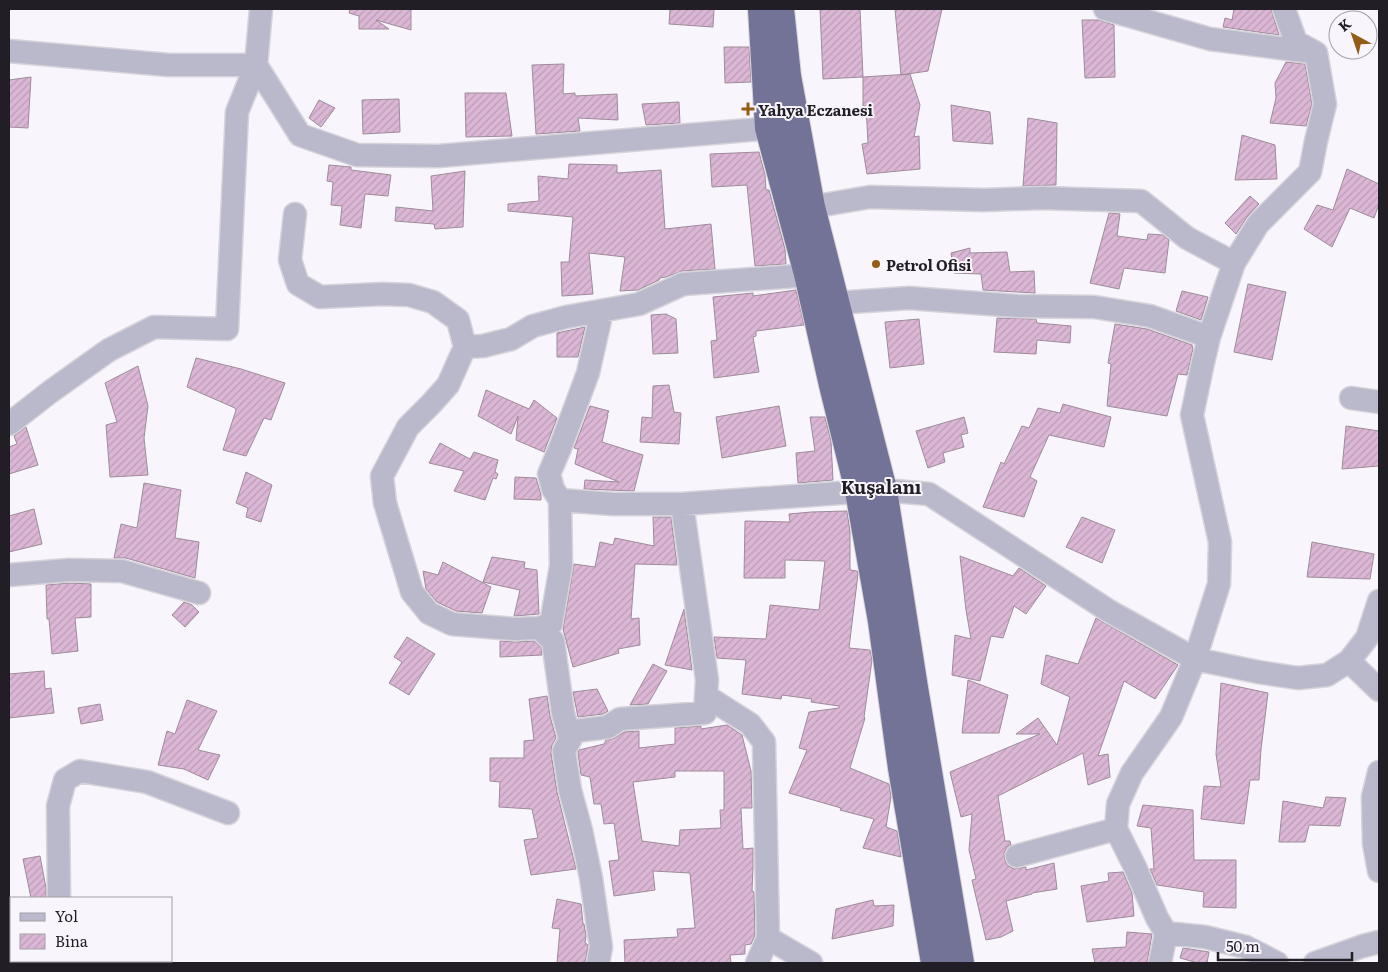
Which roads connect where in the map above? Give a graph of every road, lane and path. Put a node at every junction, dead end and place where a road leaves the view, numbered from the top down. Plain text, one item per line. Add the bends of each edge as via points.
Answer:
1 (261, 9) edge
2 (762, 9) edge
3 (780, 9) edge
4 (1105, 9) edge
5 (1284, 9) edge
6 (9, 50) edge
7 (1316, 53) junction
8 (256, 65) junction
9 (783, 127) junction
10 (811, 207) junction
11 (294, 214) dead end
12 (1234, 263) junction
13 (818, 274) junction
14 (835, 302) junction
15 (602, 311) junction
16 (1209, 336) junction
17 (465, 346) junction
18 (1351, 398) dead end
19 (1379, 402) edge
20 (9, 424) edge
21 (871, 491) junction
22 (560, 500) junction
23 (682, 504) junction
24 (9, 575) edge
25 (199, 593) dead end
26 (1379, 601) edge
27 (540, 628) junction
28 (1196, 659) junction
29 (1349, 661) junction
30 (1379, 690) edge
31 (706, 696) junction
32 (570, 739) junction
33 (1379, 772) edge
34 (228, 813) dead end
35 (1116, 828) junction
36 (1017, 856) dead end
37 (1379, 871) edge
38 (59, 897) edge
39 (1166, 933) junction
40 (768, 938) junction
41 (1379, 942) edge
42 (598, 963) edge
43 (757, 963) edge
44 (810, 963) edge
45 (936, 963) edge
46 (960, 963) edge
47 (1160, 963) edge
48 (1277, 963) edge
49 (1315, 963) edge

1 - 8 street
2 - 9 highway
3 - 9 highway via 787,76
4 - 7 street via 1210,38
5 - 7 street via 1296,42
6 - 8 street via 169,65
7 - 12 street via 1325,104 1310,172 1258,224
8 - 9 street via 300,135 358,155 438,156
8 - 20 street via 237,112 227,328 154,327 109,350
9 - 10 highway
9 - 13 highway
10 - 12 street via 870,197 1141,201 1187,238
10 - 13 highway
11 - 17 street via 290,260 298,284 320,297 409,295 434,302 458,320
12 - 16 street
13 - 14 highway
13 - 15 street via 684,284 638,304
13 - 21 highway via 833,385
14 - 16 street via 908,298 1018,306 1094,307 1150,316
14 - 21 highway
15 - 17 street via 533,326 511,339 483,346
15 - 22 street via 588,373 548,474
16 - 28 street via 1192,415 1220,542 1219,584
17 - 27 street via 448,385 408,427 394,452 382,476 385,503 412,592 429,613 452,624
18 - 19 street
21 - 23 street
21 - 28 street via 929,494 1109,610
21 - 45 highway via 882,621 902,768
21 - 46 highway via 914,688
22 - 23 street
22 - 27 street via 561,566 551,624
23 - 31 street via 707,680
24 - 25 street via 122,570
26 - 29 street via 1367,638
27 - 32 street via 553,641 563,714
28 - 29 street via 1298,678 1327,675
28 - 35 street via 1170,717 1132,773 1118,804
29 - 30 street
31 - 32 street via 704,713 620,719 608,727 575,731
31 - 40 street via 750,724 764,742
32 - 42 street via 564,751 591,878 601,947
33 - 37 street via 1373,797 1374,844
34 - 38 street via 147,782 80,770 65,780 58,806
35 - 36 street
35 - 39 street
39 - 47 street
39 - 48 street via 1205,937 1246,947
40 - 43 street
40 - 44 street
41 - 49 street

